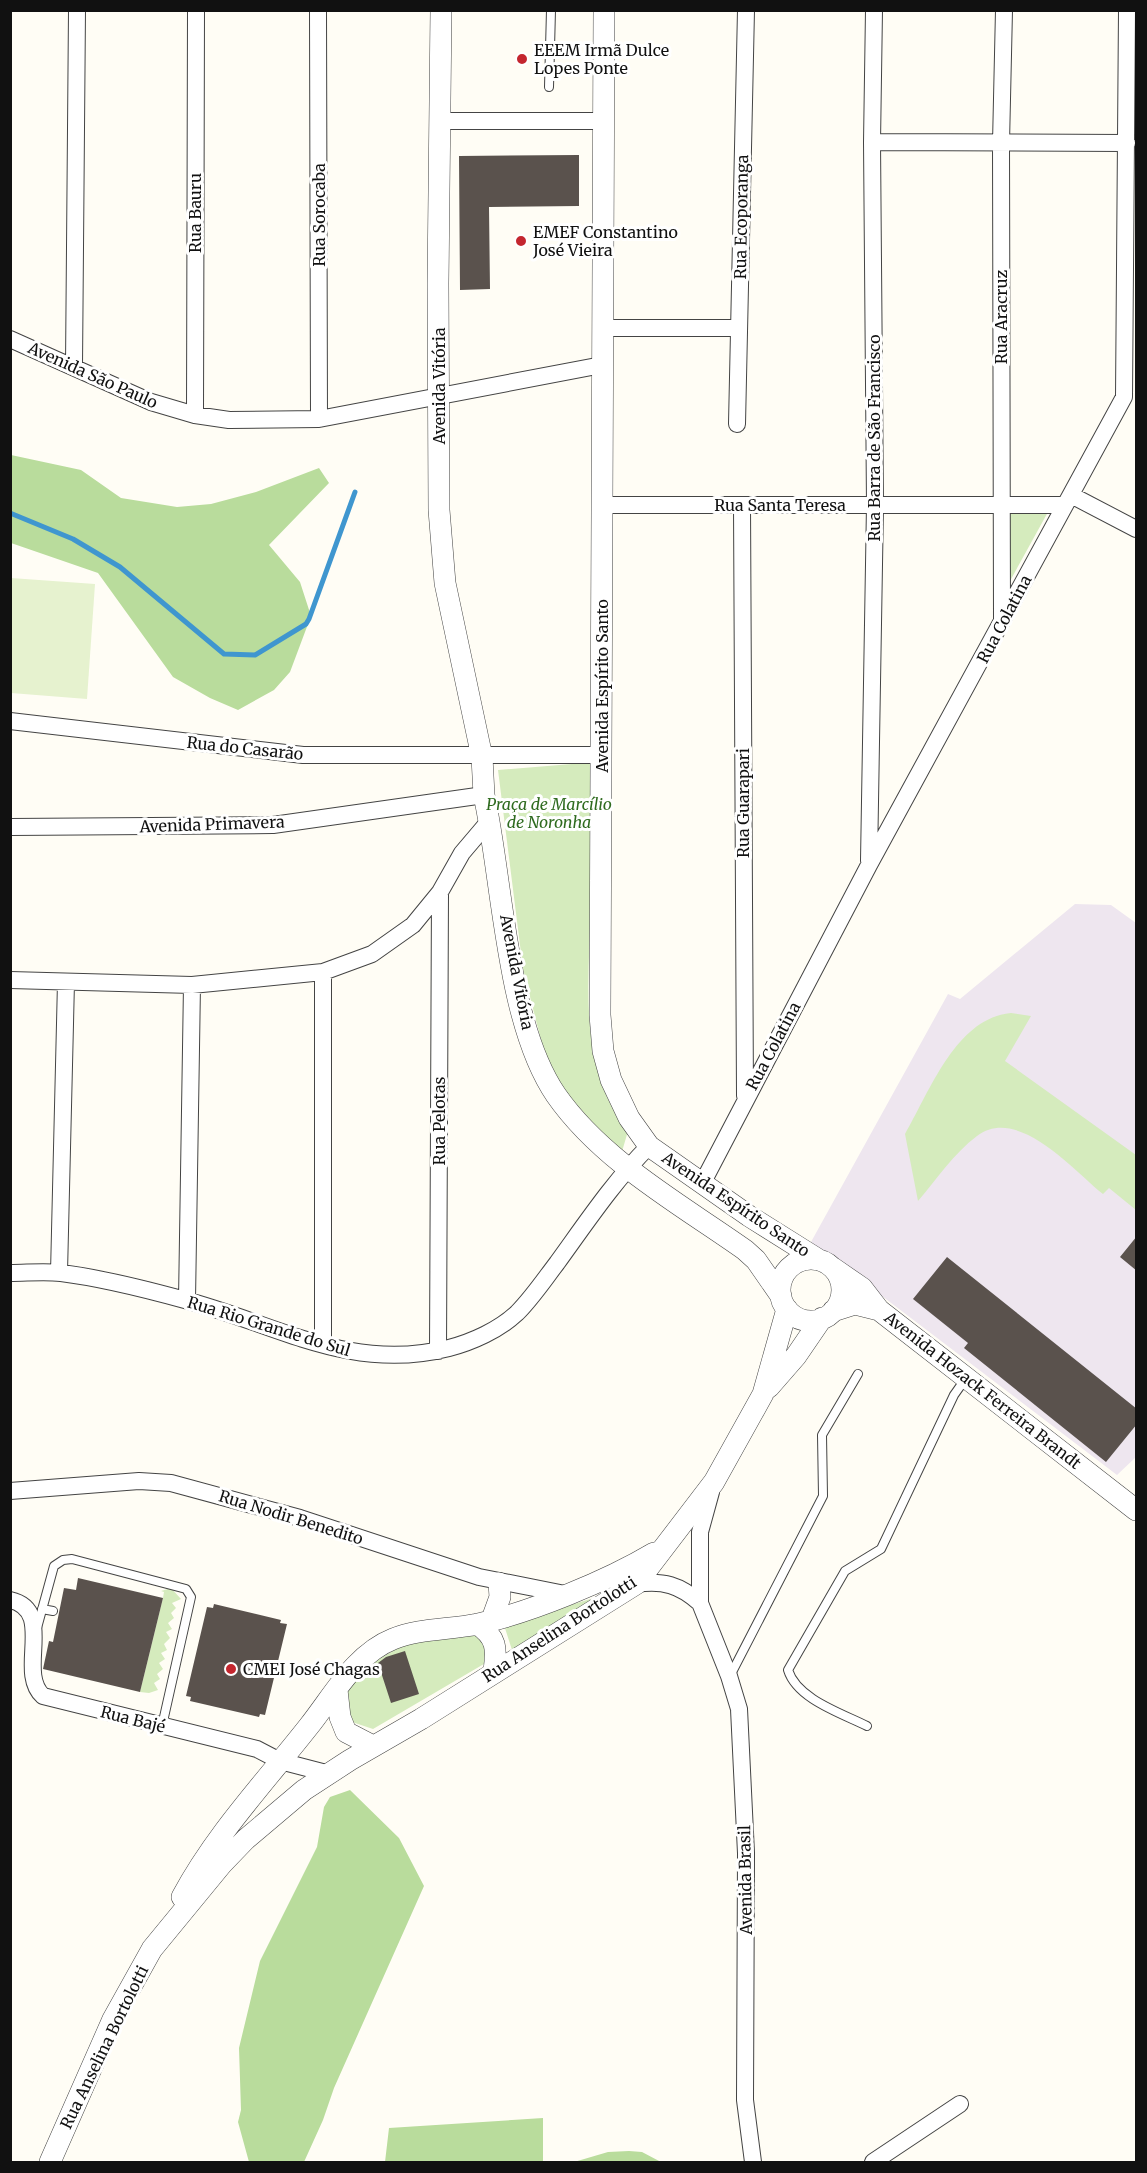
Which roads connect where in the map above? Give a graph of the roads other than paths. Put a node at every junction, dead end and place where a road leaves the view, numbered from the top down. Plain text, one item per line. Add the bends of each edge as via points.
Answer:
1 (77, 10) edge
2 (196, 10) edge
3 (318, 10) edge
4 (441, 10) edge
5 (551, 10) edge
6 (604, 10) edge
7 (746, 10) edge
8 (874, 10) edge
9 (1004, 10) edge
10 (1127, 10) edge
11 (549, 87) dead end
12 (441, 121) junction
13 (604, 121) junction
14 (872, 142) junction
15 (1127, 142) junction
16 (1001, 143) junction
17 (603, 328) junction
18 (739, 328) junction
19 (10, 339) edge
20 (602, 365) junction
21 (74, 366) junction
22 (440, 395) junction
23 (195, 415) junction
24 (319, 419) junction
25 (737, 424) dead end
26 (1068, 500) junction
27 (602, 505) junction
28 (742, 505) junction
29 (875, 505) junction
30 (1001, 505) junction
31 (1137, 528) edge
32 (1002, 624) junction
33 (10, 721) edge
34 (602, 755) junction
35 (482, 757) junction
36 (484, 795) junction
37 (490, 820) junction
38 (10, 827) edge
39 (869, 865) junction
40 (440, 892) junction
41 (323, 972) junction
42 (10, 980) edge
43 (66, 982) junction
44 (192, 985) junction
45 (745, 1100) junction
46 (650, 1146) junction
47 (622, 1163) junction
48 (703, 1182) junction
49 (826, 1264) junction
50 (10, 1273) edge
51 (59, 1273) junction
52 (187, 1300) junction
53 (784, 1302) junction
54 (879, 1310) junction
55 (828, 1315) junction
56 (322, 1344) junction
57 (438, 1351) junction
58 (858, 1374) dead end
59 (967, 1378) junction
60 (763, 1394) junction
61 (1086, 1469) junction
62 (714, 1482) junction
63 (10, 1491) edge
64 (1137, 1500) edge
65 (1137, 1510) edge
66 (660, 1550) junction
67 (499, 1583) junction
68 (636, 1584) junction
69 (565, 1594) junction
70 (10, 1600) edge
71 (700, 1603) junction
72 (42, 1609) junction
73 (53, 1611) dead end
74 (485, 1622) junction
75 (35, 1637) junction
76 (494, 1671) junction
77 (729, 1677) junction
78 (337, 1690) junction
79 (162, 1726) junction
80 (867, 1726) dead end
81 (373, 1746) junction
82 (279, 1761) junction
83 (330, 1774) junction
84 (162, 1934) junction
85 (960, 2104) dead end
86 (50, 2163) edge
87 (753, 2163) edge
88 (873, 2163) edge

1 - 21 street
2 - 23 street, Rua Bauru
3 - 24 street, Rua Sorocaba
4 - 12 street, Avenida Vitória
5 - 11 lane
6 - 13 street, Avenida Espírito Santo
7 - 18 street, Rua Ecoporanga
8 - 14 street, Rua Barra de São Francisco
9 - 16 street, Rua Aracruz
10 - 15 street, Rua Colatina
12 - 13 street
12 - 22 street, Avenida Vitória
13 - 17 street, Avenida Espírito Santo
14 - 16 street
14 - 29 street, Rua Barra de São Francisco
15 - 16 street
15 - 26 street, Rua Colatina via 1126,388
16 - 30 street, Rua Aracruz
17 - 18 street
17 - 20 street, Avenida Espírito Santo
18 - 25 street, Rua Ecoporanga
19 - 21 street, Avenida São Paulo
20 - 22 street, Avenida São Paulo
20 - 27 street, Avenida Espírito Santo
21 - 23 street, Avenida São Paulo via 151,402
22 - 24 street, Avenida São Paulo
22 - 35 street, Avenida Vitória via 439,510 445,583
23 - 24 street, Avenida São Paulo via 229,420
26 - 30 street, Rua Santa Teresa
26 - 31 street
26 - 32 street, Rua Colatina
27 - 28 street, Rua Santa Teresa
27 - 34 street, Avenida Espírito Santo
28 - 29 street, Rua Santa Teresa
28 - 45 street, Rua Guarapari
29 - 30 street, Rua Santa Teresa
29 - 39 street, Rua Barra de São Francisco
30 - 32 street, Rua Aracruz
32 - 39 street, Rua Colatina
33 - 35 street, Rua do Casarão via 303,755
34 - 35 street
34 - 46 street, Avenida Espírito Santo via 603,1051 629,1118
35 - 36 street, Avenida Vitória
36 - 37 street, Avenida Vitória
36 - 38 street, Avenida Primavera via 255,826
37 - 40 street via 462,853
37 - 47 street, Avenida Vitória via 513,969 524,1021 538,1061 555,1094 580,1125
39 - 45 street, Rua Colatina
40 - 41 street via 413,925 372,954
40 - 57 street, Rua Pelotas
41 - 44 street
41 - 56 street
42 - 43 street
43 - 44 street
43 - 51 street
44 - 52 street
45 - 48 street, Rua Colatina
46 - 47 street
46 - 48 street, Avenida Espírito Santo
47 - 53 street, Avenida Vitória via 745,1250
47 - 57 street, Rua Rio Grande do Sul via 537,1290 516,1314 488,1333
48 - 49 street, Avenida Espírito Santo
49 - 53 street via 807,1259 790,1268 780,1285
49 - 54 street, Avenida Hozack Ferreira Brandt via 862,1288
49 - 55 street via 839,1276 842,1288 840,1300
50 - 51 street, Rua Rio Grande do Sul
51 - 52 street, Rua Rio Grande do Sul
52 - 56 street, Rua Rio Grande do Sul
53 - 55 street via 797,1317 810,1321
53 - 60 street
54 - 55 street, Avenida Hozack Ferreira Brandt via 855,1304
54 - 59 street, Avenida Hozack Ferreira Brandt
55 - 60 street
56 - 57 street, Rua Rio Grande do Sul via 384,1357
58 - 77 lane via 822,1435 823,1496
59 - 61 street, Avenida Hozack Ferreira Brandt
59 - 80 lane via 954,1395 881,1550 846,1571 788,1670 792,1682 802,1691
60 - 62 street
61 - 64 street, Avenida Hozack Ferreira Brandt
61 - 65 street, Avenida Hozack Ferreira Brandt
62 - 66 street
62 - 71 street, Avenida Brasil via 700,1532
63 - 67 street, Rua Nodir Benedito via 139,1481 171,1483 300,1518
66 - 68 street, Rua Anselina Bortolotti
66 - 69 street, Rua Anselina Bortolotti via 623,1571
67 - 69 street, Rua Nodir Benedito
67 - 74 street via 500,1597
68 - 71 street via 670,1583
68 - 76 street, Rua Anselina Bortolotti
69 - 74 street, Rua Anselina Bortolotti
70 - 75 street, Rua Bajé via 23,1604 29,1611
71 - 77 street, Avenida Brasil
72 - 73 lane
72 - 75 lane
72 - 79 lane via 54,1566 63,1560 72,1559 186,1589 191,1597
74 - 76 street via 494,1640
74 - 78 street, Rua Anselina Bortolotti via 394,1639 366,1656
75 - 79 street, Rua Bajé via 31,1673 43,1696
76 - 81 street, Rua Anselina Bortolotti
77 - 87 street, Avenida Brasil via 739,1709 746,1853 745,2100
78 - 81 street via 346,1732
78 - 82 street, Rua Anselina Bortolotti
79 - 82 street, Rua Bajé via 257,1749
81 - 83 street, Rua Anselina Bortolotti
82 - 83 street, Rua Bajé
82 - 84 street, Rua Anselina Bortolotti via 201,1862
83 - 84 street, Rua Anselina Bortolotti via 304,1790 246,1839
84 - 86 street, Rua Anselina Bortolotti via 113,2019
85 - 88 street

